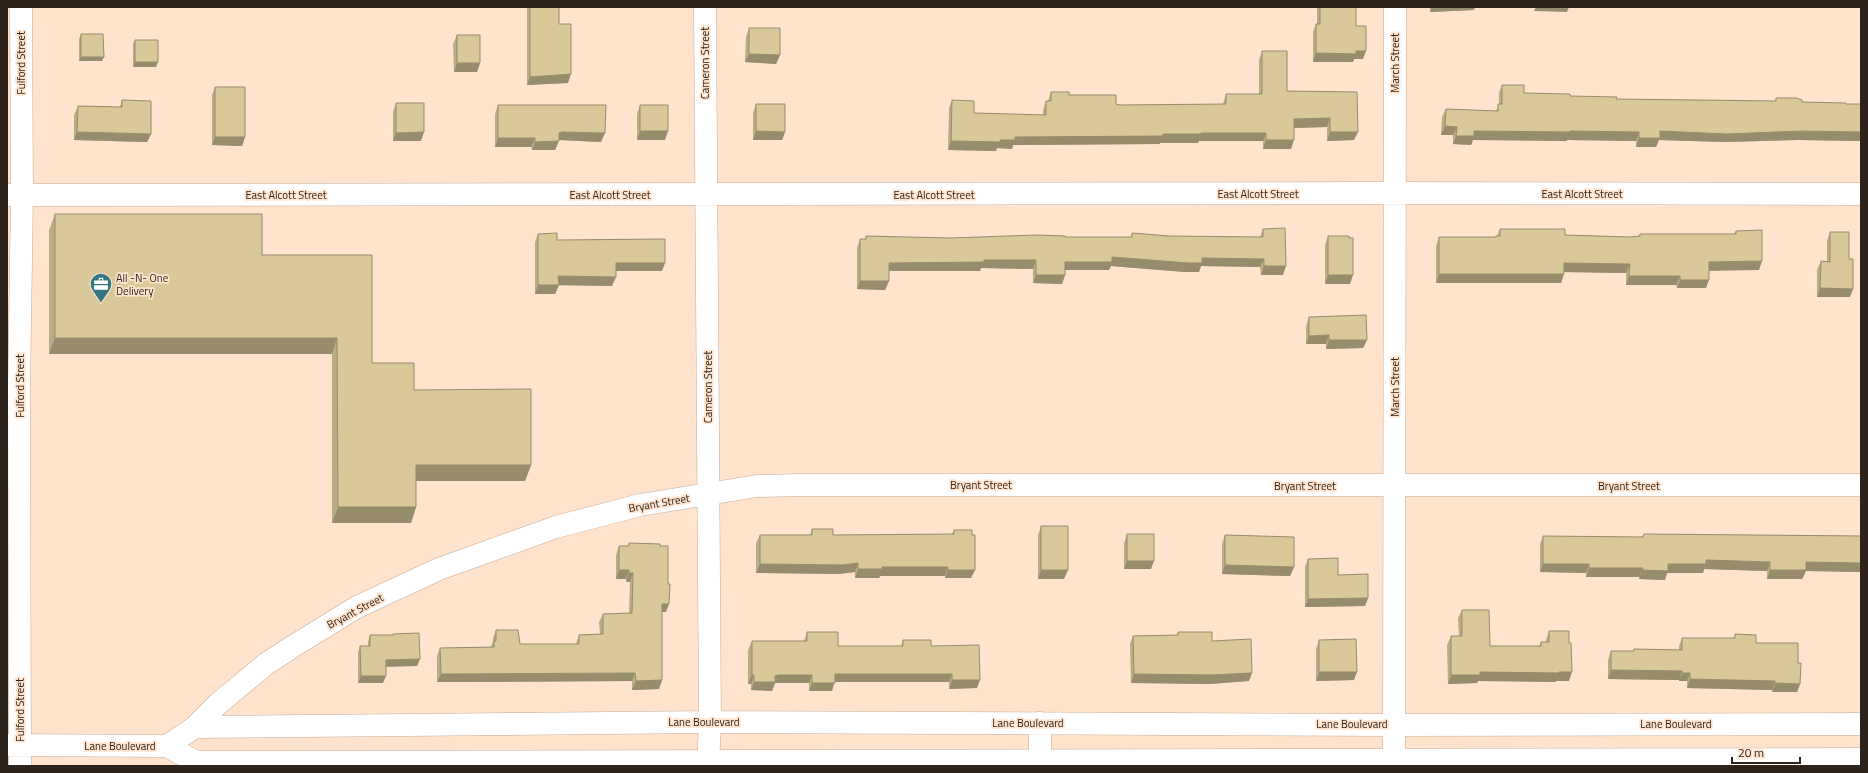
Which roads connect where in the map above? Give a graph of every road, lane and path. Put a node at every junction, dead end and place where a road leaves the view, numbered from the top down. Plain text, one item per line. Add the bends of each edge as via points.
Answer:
1 (21, 7) edge
2 (705, 7) edge
3 (1395, 7) edge
4 (1395, 193) junction
5 (1861, 194) edge
6 (15, 195) edge
7 (706, 195) junction
8 (1861, 485) edge
9 (1395, 486) junction
10 (708, 495) junction
11 (710, 722) junction
12 (1040, 723) junction
13 (1744, 724) junction
14 (1861, 724) edge
15 (1394, 725) junction
16 (195, 727) junction
17 (167, 746) junction
18 (16, 752) edge
19 (1744, 759) junction
20 (1861, 759) edge
21 (1040, 760) junction
22 (708, 763) edge
23 (1394, 763) edge

1 - 6 street, Fulford Street
2 - 7 street, Cameron Street
3 - 4 street, March Street
4 - 5 street, East Alcott Street
4 - 7 street, East Alcott Street
4 - 9 street, March Street
6 - 7 street, East Alcott Street
6 - 18 street, Fulford Street via 19,388
7 - 10 street, Cameron Street
8 - 9 street, Bryant Street
9 - 10 street, Bryant Street via 800,484 757,486
9 - 15 street, March Street
10 - 11 street, Cameron Street
10 - 16 street, Bryant Street via 640,505 577,520 439,569 357,608 292,646 219,703
11 - 12 street, Lane Boulevard
11 - 16 street, Lane Boulevard
11 - 22 street, Cameron Street
12 - 15 street, Lane Boulevard
12 - 21 street
13 - 14 street, Lane Boulevard
13 - 15 street, Lane Boulevard
13 - 19 street
15 - 23 street, March Street
16 - 17 street, Bryant Street
17 - 18 street, Lane Boulevard
17 - 22 street, Lane Boulevard via 196,762
19 - 20 street, Lane Boulevard
19 - 23 street, Lane Boulevard
21 - 22 street, Lane Boulevard
21 - 23 street, Lane Boulevard

